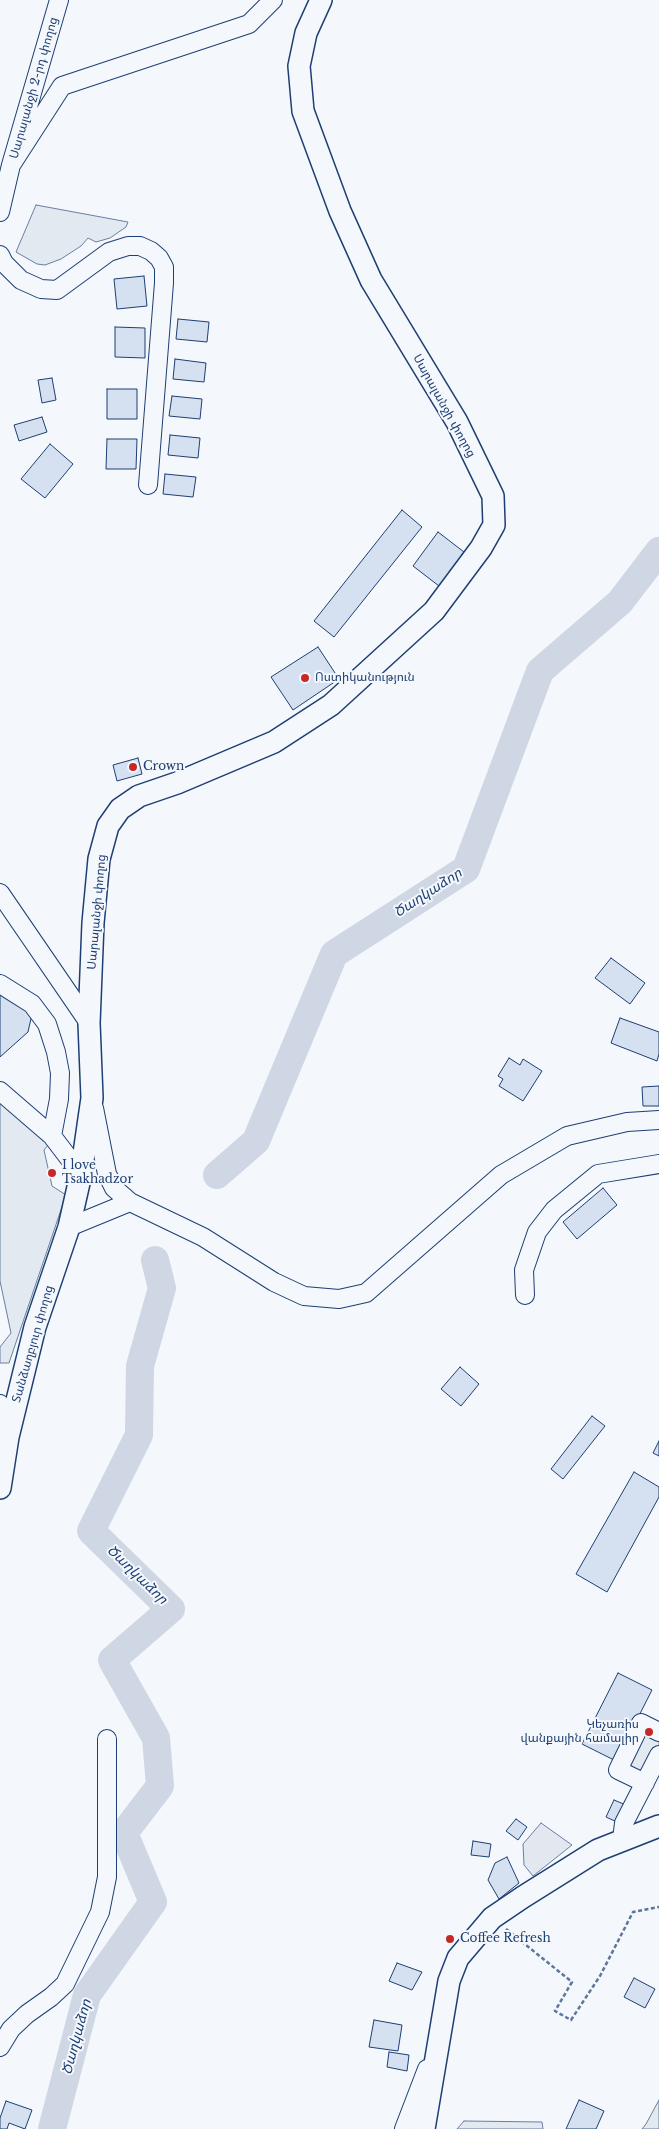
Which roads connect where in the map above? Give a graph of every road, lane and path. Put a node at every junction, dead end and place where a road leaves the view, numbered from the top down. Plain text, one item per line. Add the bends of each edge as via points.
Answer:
1 (59, 0) edge
2 (273, 0) edge
3 (321, 0) edge
4 (5, 165) edge
5 (0, 212) edge
6 (0, 256) edge
7 (148, 486) dead end
8 (0, 893) edge
9 (0, 984) edge
10 (89, 1023) junction
11 (0, 1091) edge
12 (92, 1098) junction
13 (659, 1120) edge
14 (52, 1136) junction
15 (659, 1164) edge
16 (81, 1174) junction
17 (130, 1202) junction
18 (69, 1227) junction
19 (525, 1295) dead end
20 (0, 1404) edge
21 (8, 1437) junction
22 (0, 1488) edge
23 (659, 1732) edge
24 (107, 1739) dead end
25 (659, 1755) edge
26 (645, 1783) junction
27 (659, 1826) edge
28 (622, 1840) junction
29 (659, 1907) edge
30 (492, 1918) junction
31 (442, 2026) junction
32 (0, 2047) edge
33 (404, 2129) edge
34 (424, 2129) edge

1 - 4 street, Սարալանջի 2-րդ փողոց
2 - 4 street via 249,24 62,86
3 - 10 main road, Սարալանջի փողոց via 306,33 300,66 303,112 371,280 457,422 492,496 494,525 434,611 331,705 274,742 139,796 120,810 108,826 100,859 93,924
4 - 5 street, Սարալանջի 2-րդ փողոց
6 - 7 street via 21,280 41,289 57,290 109,252 128,246 140,246 159,258 164,267 164,283
8 - 10 street
9 - 14 street via 32,1004 47,1024 60,1073
10 - 12 main road, Սարալանջի փողոց
11 - 14 street
12 - 16 main road, Սարալանջի փողոց
12 - 17 street via 107,1174 114,1188
13 - 17 street via 627,1122 567,1136 501,1175 366,1293 339,1299 304,1296 274,1282 203,1238
14 - 16 street
15 - 19 street via 598,1174 554,1210 537,1232 524,1270
16 - 18 main road, Տանձաղբյուր փողոց
17 - 18 street
18 - 21 main road, Տանձաղբյուր փողոց via 35,1327
20 - 21 street
21 - 22 main road, Տանձաղբյուր փողոց
23 - 26 street via 641,1723 618,1770
24 - 32 street via 107,1877 100,1912 65,1984 21,2019
25 - 26 street
26 - 28 street via 624,1823
27 - 28 main road
28 - 30 main road via 598,1850
29 - 30 path via 632,1912 600,1976 571,2020 555,2011 572,1982
30 - 31 main road via 458,1958 448,1981
31 - 33 street
31 - 34 main road

